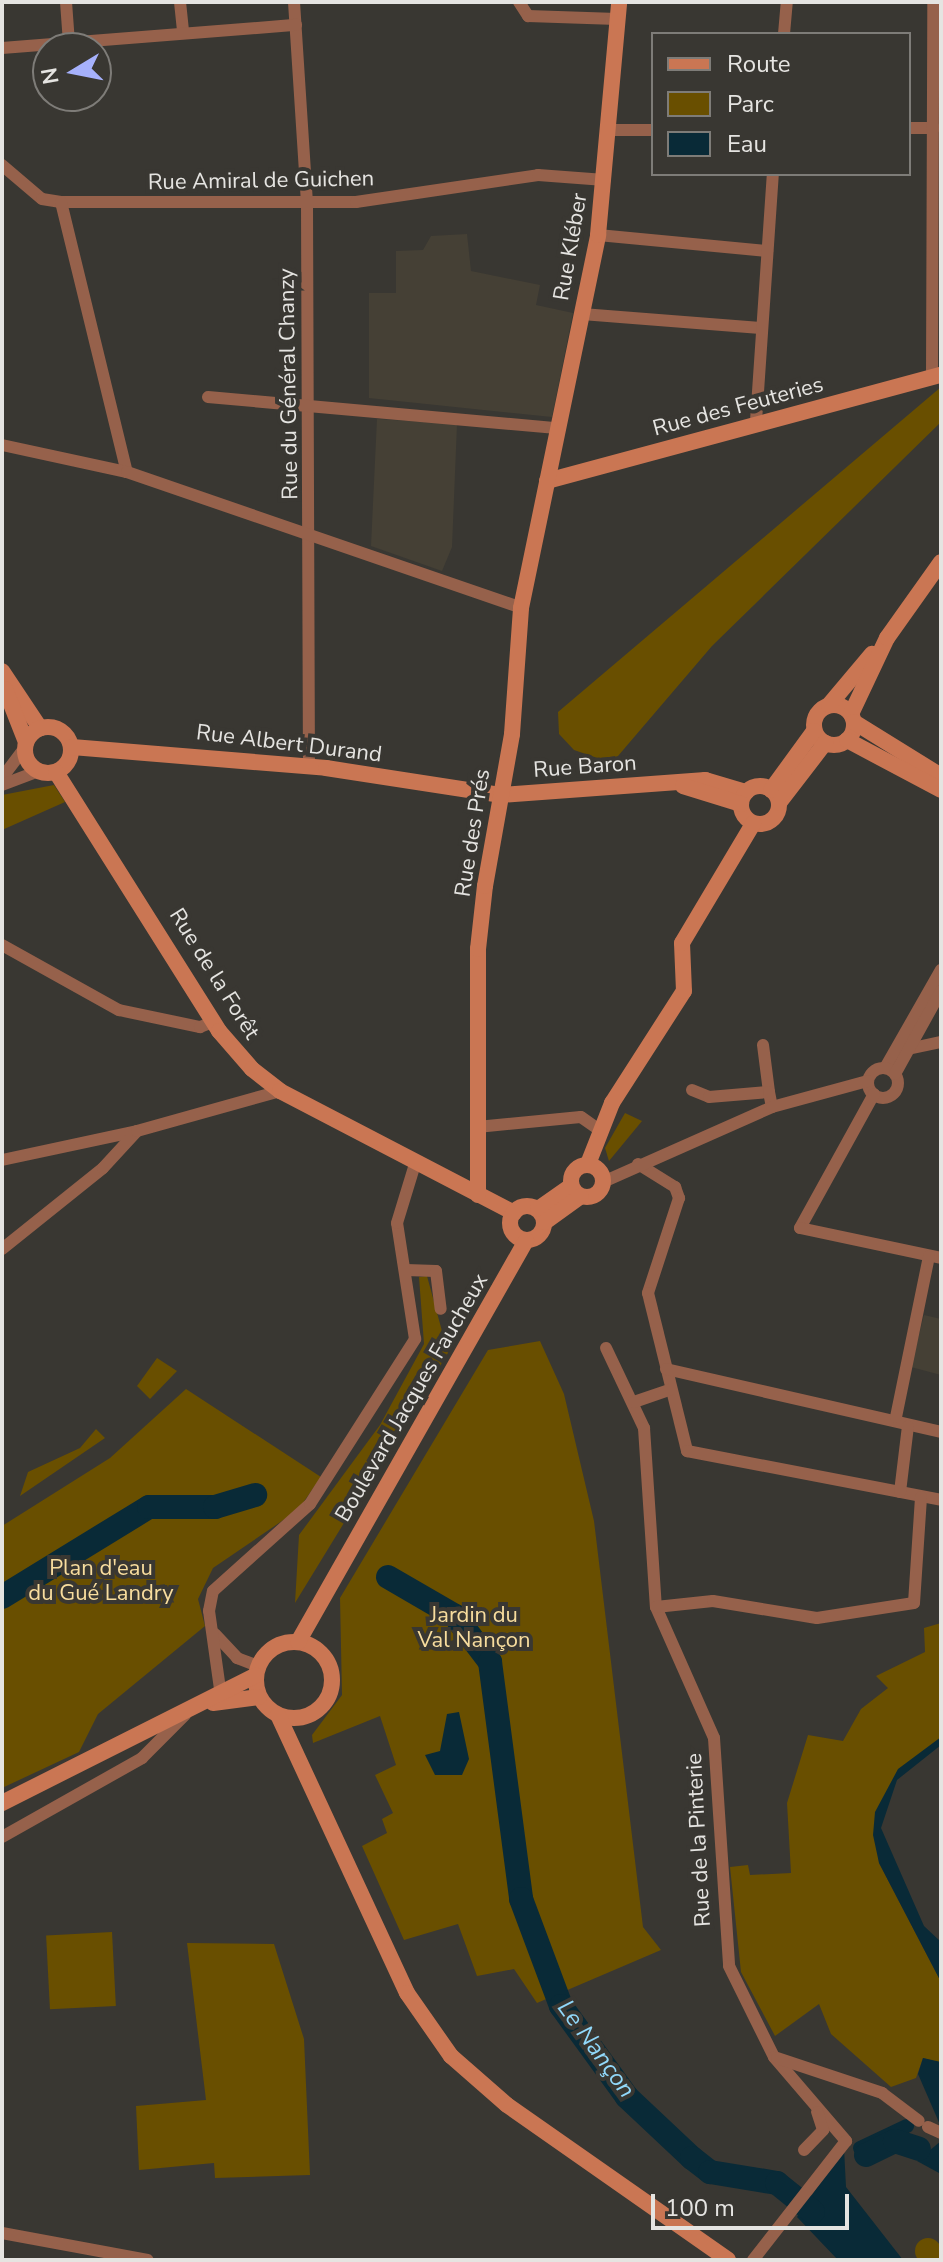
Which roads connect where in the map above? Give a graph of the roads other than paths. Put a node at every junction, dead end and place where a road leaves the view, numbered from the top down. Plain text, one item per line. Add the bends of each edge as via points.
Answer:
1 (66, 2) edge
2 (180, 2) edge
3 (294, 2) edge
4 (519, 2) edge
5 (787, 2) edge
6 (933, 2) edge
7 (618, 10) edge
8 (296, 25) junction
9 (68, 32) edge
10 (784, 32) edge
11 (183, 33) junction
12 (112, 39) edge
13 (32, 46) edge
14 (2, 48) edge
15 (911, 128) edge
16 (934, 128) junction
17 (609, 130) junction
18 (651, 130) edge
19 (2, 165) edge
20 (773, 176) edge
21 (605, 180) junction
22 (61, 202) junction
23 (307, 204) junction
24 (598, 235) junction
25 (767, 251) junction
26 (582, 314) junction
27 (941, 318) edge
28 (760, 328) junction
29 (932, 333) junction
30 (937, 376) edge
31 (208, 397) dead end
32 (309, 404) junction
33 (756, 421) junction
34 (557, 428) junction
35 (2, 445) edge
36 (127, 472) junction
37 (547, 481) junction
38 (311, 535) junction
39 (941, 562) edge
40 (521, 608) junction
41 (869, 663) junction
42 (2, 671) edge
43 (2, 680) edge
44 (829, 705) junction
45 (852, 718) junction
46 (40, 728) junction
47 (820, 737) junction
48 (847, 740) junction
49 (26, 745) junction
50 (72, 747) junction
51 (895, 756) junction
52 (309, 766) junction
53 (38, 771) junction
54 (56, 772) junction
55 (941, 776) edge
56 (2, 778) edge
57 (2, 785) edge
58 (941, 790) edge
59 (500, 795) junction
60 (775, 796) junction
61 (743, 798) junction
62 (753, 824) junction
63 (2, 945) edge
64 (941, 970) edge
65 (941, 991) edge
66 (213, 1022) junction
67 (941, 1042) edge
68 (763, 1045) dead end
69 (908, 1049) junction
70 (890, 1071) junction
71 (868, 1081) junction
72 (692, 1090) dead end
73 (280, 1091) junction
74 (769, 1092) junction
75 (874, 1094) junction
76 (772, 1107) junction
77 (477, 1127) junction
78 (598, 1129) junction
79 (137, 1131) junction
80 (2, 1160) edge
81 (416, 1161) junction
82 (588, 1164) junction
83 (638, 1164) junction
84 (603, 1182) junction
85 (576, 1191) junction
86 (478, 1195) junction
87 (514, 1213) junction
88 (541, 1216) junction
89 (526, 1240) junction
90 (2, 1249) edge
91 (935, 1257) edge
92 (406, 1270) junction
93 (441, 1309) dead end
94 (606, 1348) dead end
95 (666, 1369) junction
96 (671, 1389) junction
97 (634, 1402) junction
98 (896, 1417) junction
99 (908, 1426) junction
100 (941, 1432) edge
101 (900, 1492) junction
102 (921, 1497) junction
103 (941, 1500) edge
104 (332, 1577) junction
105 (656, 1607) junction
106 (213, 1631) junction
107 (298, 1642) junction
108 (318, 1650) junction
109 (257, 1671) junction
110 (220, 1689) junction
111 (259, 1697) junction
112 (278, 1715) junction
113 (178, 1718) junction
114 (302, 1718) junction
115 (300, 1757) junction
116 (2, 1803) edge
117 (2, 1837) edge
118 (774, 2057) junction
119 (815, 2105) junction
120 (941, 2133) edge
121 (804, 2150) dead end
122 (2, 2233) edge
123 (148, 2260) edge
124 (728, 2260) edge
125 (753, 2260) edge

1 - 9 street
2 - 11 street
3 - 8 street, Rue du Général Chanzy
4 - 7 street, Rue Kléber via 528,16
5 - 10 street
6 - 16 street
7 - 17 main road, Rue Kléber
8 - 11 street
8 - 23 street, Rue du Général Chanzy
11 - 12 street
13 - 14 street
15 - 16 street
16 - 29 street
17 - 18 street
17 - 21 main road, Rue Kléber
19 - 22 street via 42,199
20 - 25 street
21 - 23 street, Rue Amiral de Guichen via 538,175
21 - 24 main road, Rue Kléber
22 - 23 street, Rue Amiral de Guichen
22 - 36 street
23 - 32 street, Rue du Général Chanzy
24 - 25 street
24 - 26 main road, Rue Kléber
25 - 28 street
26 - 28 street
26 - 34 main road, Rue Kléber
27 - 29 street
28 - 33 street
29 - 30 street
30 - 33 main road, Rue des Feuteries
31 - 32 street
32 - 34 street
32 - 38 street, Rue du Général Chanzy
33 - 37 main road, Rue des Feuteries
34 - 37 main road, Rue Kléber
35 - 36 street
36 - 38 street
37 - 40 main road, Rue des Prés
38 - 40 street
38 - 52 street, Rue du Général Chanzy
39 - 41 main road
40 - 59 main road, Rue des Prés
41 - 44 main road
41 - 45 main road
42 - 46 main road
43 - 49 main road
44 - 45 main road
44 - 47 main road via 818,712
45 - 48 main road
45 - 51 main road
46 - 49 main road
46 - 50 main road via 63,731
47 - 48 main road
47 - 60 main road
48 - 51 main road
49 - 53 main road
49 - 56 street
50 - 52 main road, Rue Albert Durand
50 - 54 main road
51 - 55 main road
51 - 58 main road
52 - 59 main road, Rue Albert Durand
53 - 54 main road
53 - 57 street
54 - 66 main road, Rue de la Forêt
59 - 61 main road, Rue Baron via 674,783
59 - 77 main road, Rue des Prés via 478,949
60 - 61 main road
60 - 62 main road via 773,820
61 - 62 main road
62 - 78 main road via 682,943 684,991
63 - 66 street via 119,1010 200,1027
64 - 70 street
65 - 69 street
66 - 73 main road, Rue de la Forêt
67 - 69 street
68 - 74 street
69 - 70 street
70 - 71 street
70 - 75 street via 892,1094
71 - 75 street
71 - 76 street
72 - 74 street via 709,1097
73 - 79 street
73 - 81 main road, Rue de la Forêt
74 - 76 street
75 - 91 street via 800,1228
76 - 83 street
77 - 78 street via 581,1117
77 - 86 main road, Rue des Prés
78 - 82 main road
79 - 80 street
79 - 90 street via 103,1168
81 - 86 main road, Rue de la Forêt
81 - 92 street via 397,1223
82 - 84 main road
82 - 85 main road via 573,1170
83 - 84 street
83 - 95 street via 675,1187 679,1198 649,1283
84 - 85 main road via 596,1195
85 - 88 main road, Boulevard Jacques Faucheux
86 - 87 main road, Rue de la Forêt
87 - 88 main road
87 - 89 main road via 513,1232
88 - 89 main road, Boulevard Jacques Faucheux via 537,1237
89 - 104 main road, Boulevard Jacques Faucheux
91 - 98 street
92 - 93 street via 436,1271
92 - 106 street via 415,1339 310,1504 213,1591
94 - 97 street, Rue de la Pinterie
95 - 96 street
95 - 98 street
96 - 97 street
96 - 101 street via 692,1453
97 - 105 street, Rue de la Pinterie via 651,1464
98 - 99 street
99 - 100 street
99 - 101 street
101 - 102 street
102 - 103 street
102 - 105 street via 914,1603 817,1618 713,1601
104 - 107 main road, Boulevard Jacques Faucheux
104 - 108 main road, Boulevard Jacques Faucheux
105 - 118 street, Rue de la Pinterie via 714,1738 726,1954
106 - 109 street
106 - 110 street
107 - 108 main road
107 - 109 main road via 274,1647
108 - 114 main road via 331,1671 329,1695
109 - 110 main road
109 - 111 main road
110 - 113 main road
111 - 112 main road
111 - 113 main road via 222,1698
112 - 114 main road
112 - 115 main road
113 - 116 main road
113 - 117 street via 142,1758
114 - 115 main road
115 - 124 main road via 407,1993 451,2056 507,2105
118 - 119 street, Rue de la Pinterie
118 - 120 street via 882,2093
119 - 121 street via 823,2130
119 - 125 street, Rue de la Pinterie via 846,2141
122 - 123 street

